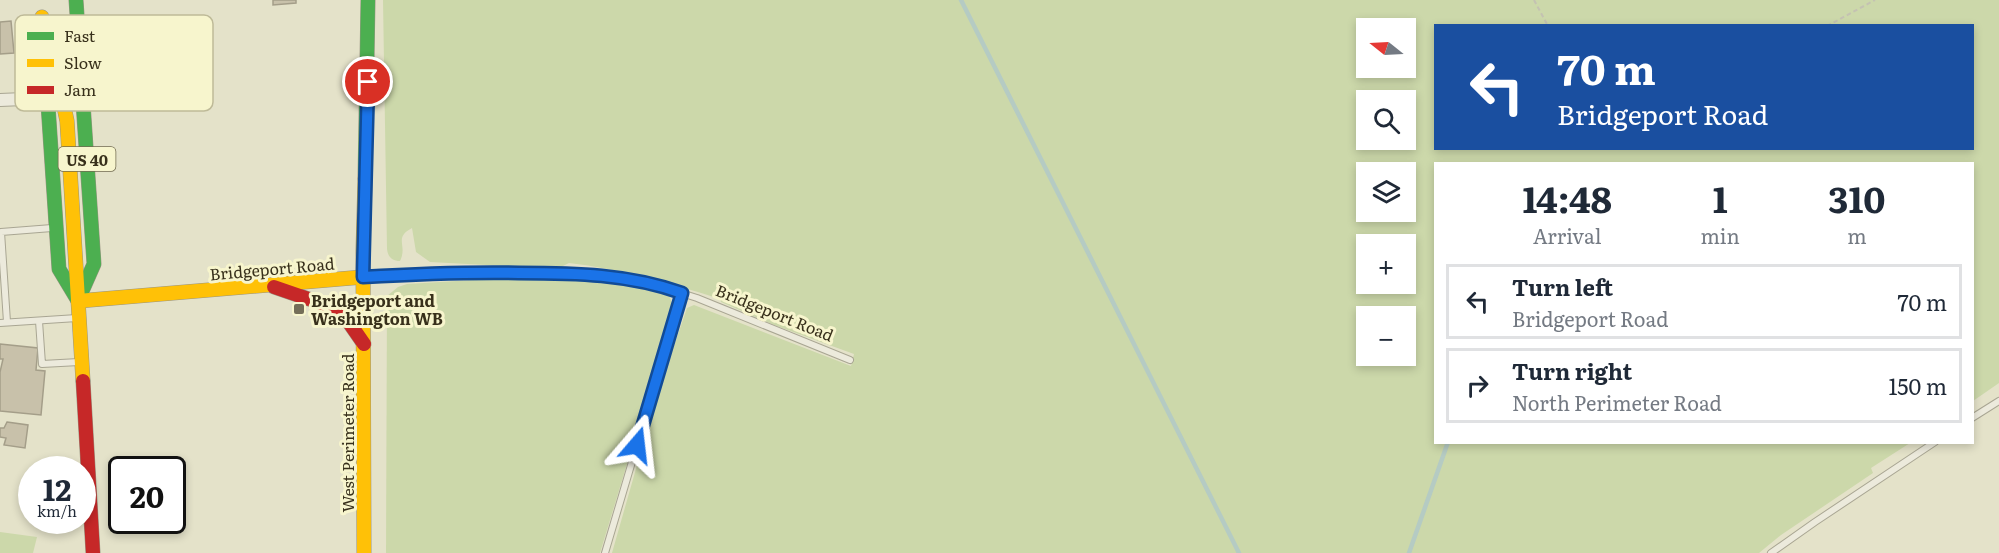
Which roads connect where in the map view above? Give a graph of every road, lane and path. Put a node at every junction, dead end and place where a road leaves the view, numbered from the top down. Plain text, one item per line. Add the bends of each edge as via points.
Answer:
1 (41, 0) edge
2 (76, 0) edge
3 (368, 0) edge
4 (1534, 0) edge
5 (1875, 0) edge
6 (42, 15) edge
7 (77, 15) edge
8 (1547, 24) edge
9 (1831, 24) edge
10 (15, 99) edge
11 (0, 100) edge
12 (48, 111) edge
13 (64, 111) edge
14 (84, 111) edge
15 (56, 228) junction
16 (363, 277) junction
17 (267, 285) junction
18 (682, 293) junction
19 (78, 301) junction
20 (79, 318) junction
21 (39, 321) junction
22 (3, 323) edge
23 (364, 344) junction
24 (850, 360) dead end
25 (82, 361) junction
26 (1999, 400) edge
27 (1974, 417) edge
28 (1932, 444) edge
29 (93, 553) edge
30 (364, 553) edge
31 (605, 553) edge
32 (1771, 553) edge

1 - 6 main road, US 40
2 - 7 main road, US 40
3 - 16 main road, West Perimeter Road
4 - 8 path
5 - 9 path
10 - 11 street
12 - 15 main road, US 40
13 - 19 main road
14 - 19 main road, US 40 via 94,264
15 - 19 main road, US 40 via 59,269
15 - 22 lane via 1,232
16 - 17 main road, Bridgeport Road
16 - 18 lane, Bridgeport Road via 583,273 639,281
16 - 23 main road, West Perimeter Road
17 - 19 main road, Bridgeport Road
17 - 23 main road via 335,308
18 - 24 lane, Bridgeport Road
18 - 31 lane
19 - 20 main road, US 40
20 - 21 lane
20 - 25 main road, US 40
21 - 22 lane
21 - 25 lane via 42,364
23 - 30 main road, West Perimeter Road
25 - 29 main road, US 40
26 - 27 lane
28 - 32 lane

